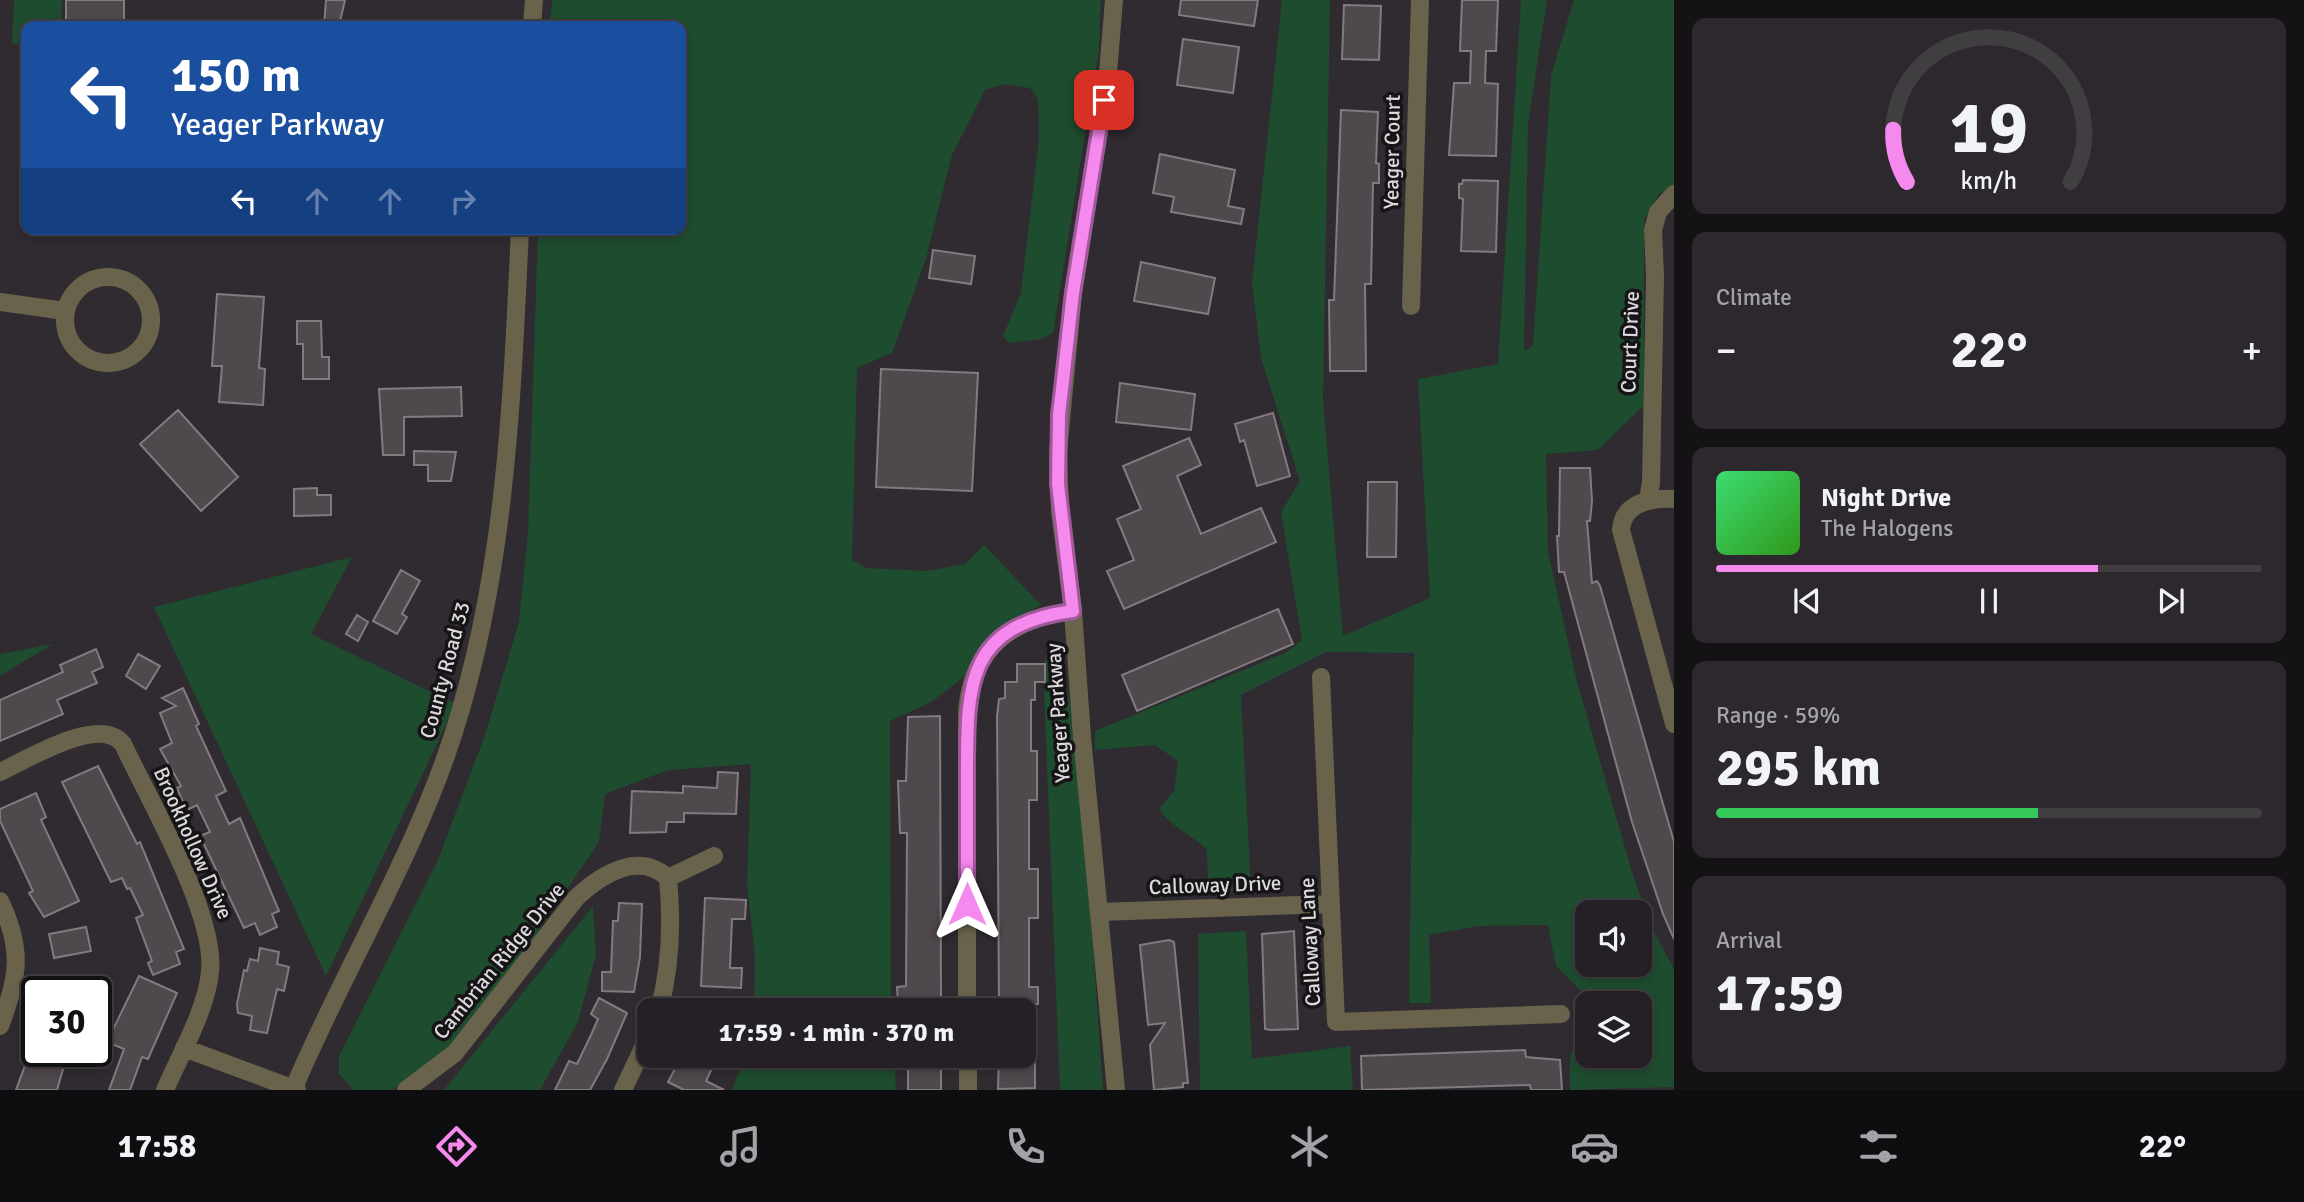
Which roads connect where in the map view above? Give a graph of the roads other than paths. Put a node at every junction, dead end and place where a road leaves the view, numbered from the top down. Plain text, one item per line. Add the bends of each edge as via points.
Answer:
1 (534, 0) edge
2 (1114, 0) edge
3 (1420, 0) edge
4 (533, 21) edge
5 (1674, 194) edge
6 (520, 235) edge
7 (0, 302) edge
8 (1411, 306) dead end
9 (65, 311) junction
10 (1648, 499) junction
11 (1674, 499) edge
12 (1073, 611) junction
13 (1321, 677) dead end
14 (1674, 724) edge
15 (0, 772) edge
16 (714, 856) dead end
17 (668, 878) junction
18 (0, 901) edge
19 (1331, 904) junction
20 (1100, 912) junction
21 (661, 998) edge
22 (967, 998) edge
23 (1561, 1014) dead end
24 (0, 1026) edge
25 (184, 1048) junction
26 (637, 1060) edge
27 (968, 1068) edge
28 (295, 1089) edge
29 (165, 1090) edge
30 (406, 1090) edge
31 (623, 1090) edge
32 (968, 1090) edge
33 (1116, 1090) edge

1 - 4 street
2 - 12 street, Yeager Parkway via 1108,73 1059,415 1058,484
3 - 8 street, Yeager Court
5 - 10 street, Court Drive via 1658,212 1653,230 1655,323
6 - 28 street, County Road 33 via 509,440 498,545 464,699 428,802 334,996
7 - 9 street
9 - 9 street via 70,341 81,354 100,362 131,356 150,331 150,309 142,292 117,277 86,282 76,289
10 - 11 street
10 - 14 street via 1624,517 1621,530
12 - 20 street, Yeager Parkway
12 - 22 street via 1048,614 1011,630 986,654 971,680 967,712
13 - 19 street, Calloway Lane
15 - 25 street, Brookhollow Drive via 86,734 113,735 123,744 208,932 210,972
16 - 17 street
17 - 21 street via 668,963
17 - 30 street, Cambrian Ridge Drive via 653,867 636,865 588,887 455,1053
18 - 24 street via 17,958 12,994
19 - 20 street, Calloway Drive
19 - 23 street, Calloway Lane via 1336,1022
20 - 33 street, Yeager Parkway
25 - 28 street
25 - 29 street, Brookhollow Drive
26 - 31 street
27 - 32 street

